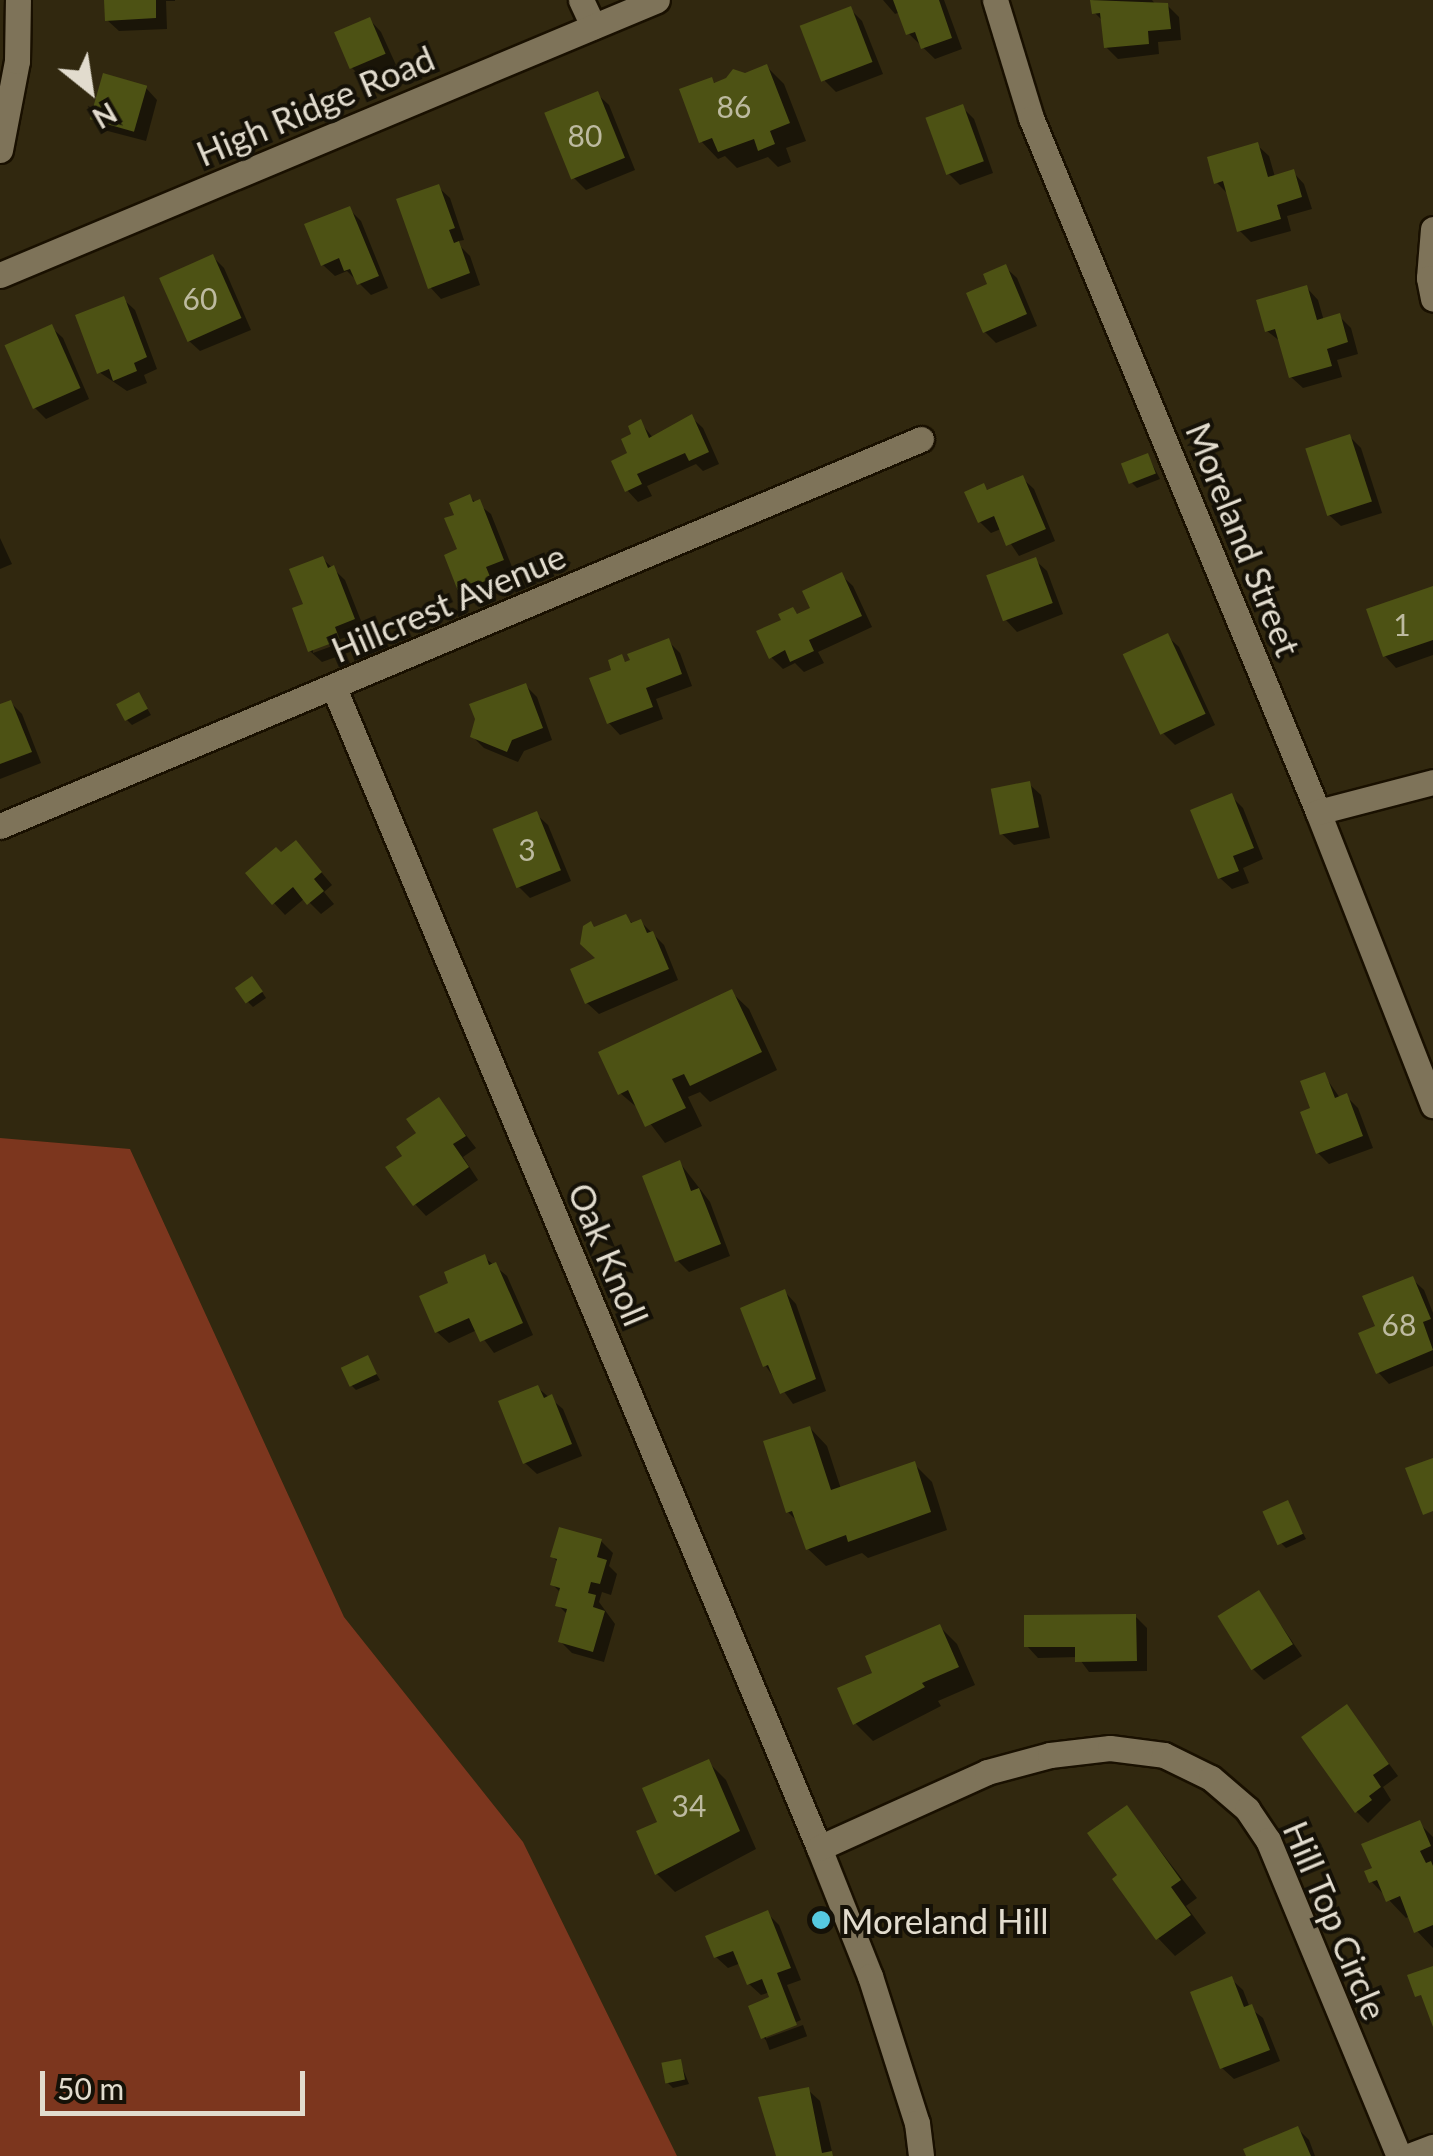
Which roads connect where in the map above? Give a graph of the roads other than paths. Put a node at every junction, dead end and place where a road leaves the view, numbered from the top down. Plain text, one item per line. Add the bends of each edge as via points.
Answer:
1 (18, 0) edge
2 (581, 0) edge
3 (658, 0) edge
4 (995, 0) edge
5 (593, 26) junction
6 (0, 150) edge
7 (1433, 229) edge
8 (0, 275) edge
9 (1433, 299) edge
10 (921, 438) dead end
11 (334, 688) junction
12 (1433, 782) edge
13 (1318, 812) junction
14 (0, 826) edge
15 (1433, 1104) edge
16 (819, 1848) junction
17 (1433, 2147) edge
18 (921, 2156) edge
19 (1400, 2156) edge
20 (1410, 2156) edge

1 - 6 street via 17,61
2 - 5 street
3 - 5 street, High Ridge Road
4 - 13 street, Moreland Street via 1031,118
5 - 8 street, High Ridge Road
7 - 9 street
10 - 11 street, Hillcrest Avenue
11 - 14 street, Hillcrest Avenue
11 - 16 street, Oak Knoll
12 - 13 street
13 - 15 street, Moreland Street
16 - 18 street, Oak Knoll via 870,1976
16 - 19 street, Hill Top Circle via 987,1772 1050,1755 1110,1748 1164,1756 1211,1778 1248,1809 1268,1840
17 - 20 street

